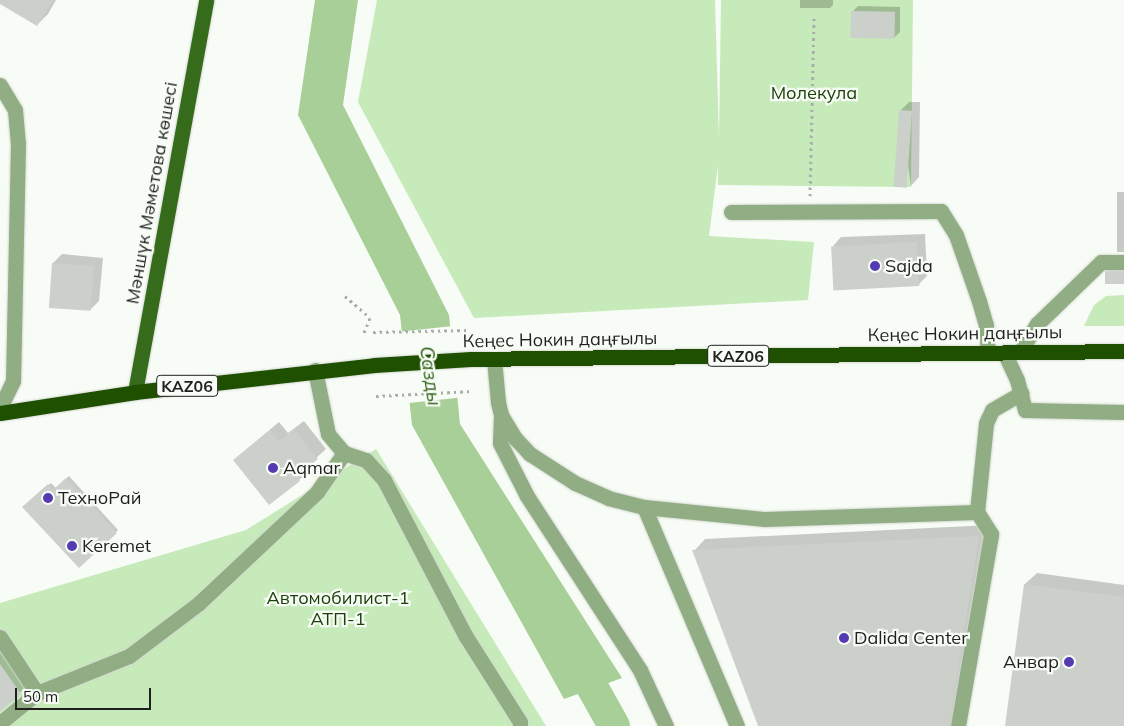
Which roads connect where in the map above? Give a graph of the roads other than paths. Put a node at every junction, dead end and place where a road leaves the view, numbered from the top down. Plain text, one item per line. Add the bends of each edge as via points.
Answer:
1 (206, 0) edge
2 (0, 86) edge
3 (731, 212) dead end
4 (1124, 262) edge
5 (1124, 351) edge
6 (1004, 352) junction
7 (1020, 352) junction
8 (988, 353) junction
9 (494, 359) junction
10 (315, 370) junction
11 (135, 392) junction
12 (1021, 392) junction
13 (0, 408) edge
14 (1124, 412) edge
15 (0, 413) edge
16 (502, 415) junction
17 (344, 453) junction
18 (644, 507) junction
19 (977, 512) junction
20 (0, 637) edge
21 (37, 693) junction
22 (0, 722) edge
23 (521, 725) edge
24 (666, 726) edge
25 (737, 726) edge
26 (958, 726) edge

1 - 11 main road, Мәншүк Мәметова көшесі
2 - 13 lane via 15,110 18,144 13,381
3 - 8 lane via 941,211 956,235 979,301 986,325
4 - 7 lane via 1102,262 1037,324
5 - 7 highway, Кеңес Нокин даңғылы
6 - 7 highway, Кеңес Нокин даңғылы
6 - 8 highway, Кеңес Нокин даңғылы / KАZ06
6 - 12 lane
8 - 9 highway, Кеңес Нокин даңғылы / KАZ06
9 - 10 highway, Кеңес Нокин даңғылы / KАZ06
9 - 16 lane
10 - 11 highway, Кеңес Нокин даңғылы / KАZ06
10 - 17 lane via 328,434
11 - 15 highway, Кеңес Нокин даңғылы / KАZ06
12 - 14 lane via 1026,410
12 - 19 lane via 992,410 986,422
16 - 18 lane via 515,438 530,454 575,483 608,498
16 - 24 lane via 500,443 523,487 640,670
17 - 21 lane via 317,492 198,603 129,656
17 - 23 lane via 366,460 384,480 466,635
18 - 19 lane via 765,519
18 - 25 lane
19 - 26 lane via 991,534
20 - 21 lane
21 - 22 lane

